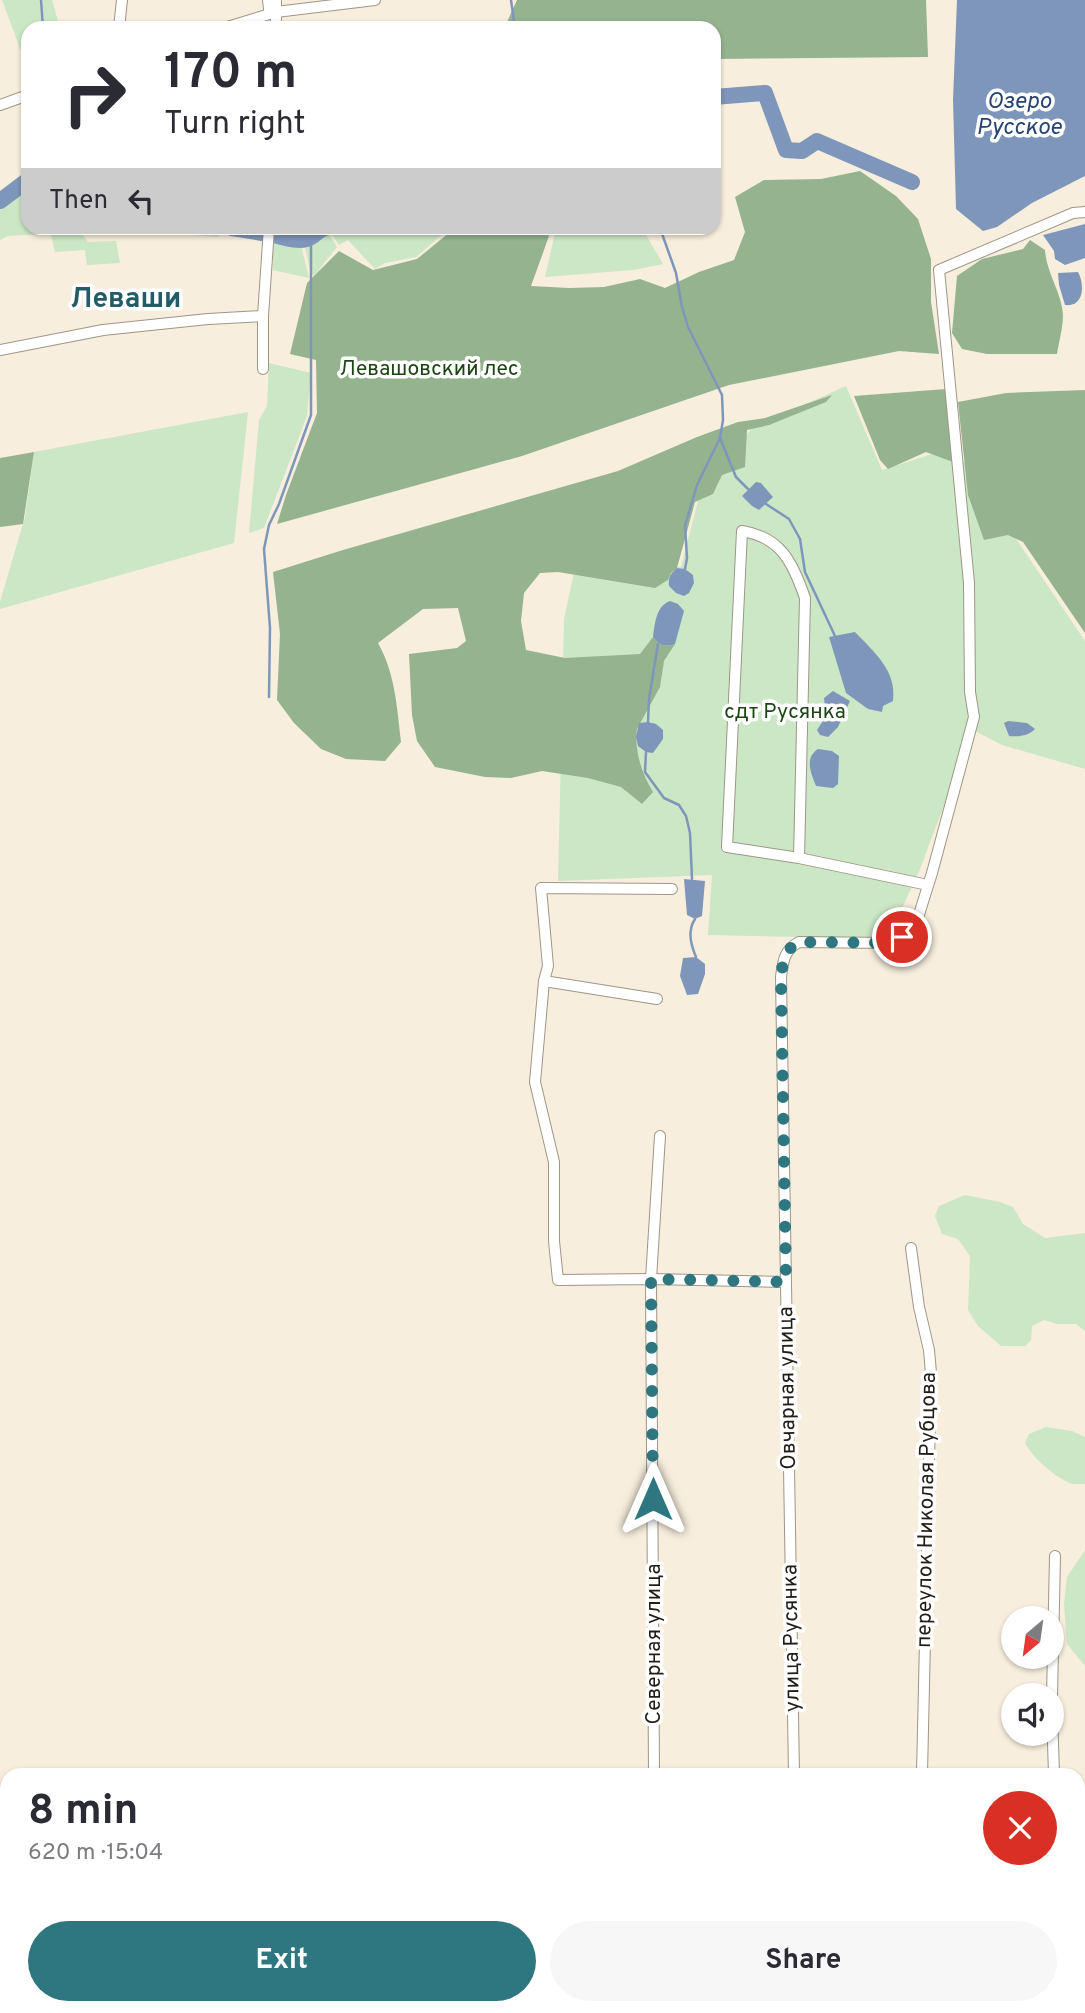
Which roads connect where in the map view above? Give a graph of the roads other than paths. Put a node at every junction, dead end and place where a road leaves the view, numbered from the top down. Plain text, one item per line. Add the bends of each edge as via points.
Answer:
1 (122, 0) edge
2 (375, 0) edge
3 (272, 5) edge
4 (120, 21) edge
5 (239, 21) edge
6 (21, 98) edge
7 (0, 105) edge
8 (1085, 212) edge
9 (269, 235) edge
10 (263, 316) junction
11 (0, 350) edge
12 (263, 369) dead end
13 (799, 858) junction
14 (928, 885) junction
15 (672, 889) dead end
16 (544, 981) junction
17 (657, 999) dead end
18 (660, 1136) dead end
19 (911, 1248) dead end
20 (651, 1279) junction
21 (786, 1282) junction
22 (790, 1502) joint
23 (1055, 1556) dead end
24 (1052, 1683) edge
25 (1053, 1746) edge
26 (654, 1768) edge
27 (794, 1768) edge
28 (922, 1768) edge
29 (1054, 1768) edge

1 - 4 street
2 - 3 street
3 - 5 street
6 - 7 street
8 - 14 street via 1073,213 939,270 969,583 974,718
9 - 10 street
10 - 11 street via 103,330
10 - 12 street
13 - 13 street via 727,847 742,531 775,545 790,562 805,598
13 - 14 street
14 - 21 street, Овчарная улица via 916,924 902,937 887,943 799,942 784,956
15 - 16 street via 541,888 548,966
16 - 17 street
16 - 20 street via 534,1082 554,1162 558,1280
18 - 20 street, Северная улица
19 - 28 street, переулок Николая Рубцова via 931,1373
20 - 21 street
20 - 26 street, Северная улица
21 - 22 street, Овчарная улица
22 - 27 street, улица Русянка
23 - 24 street
25 - 29 street

